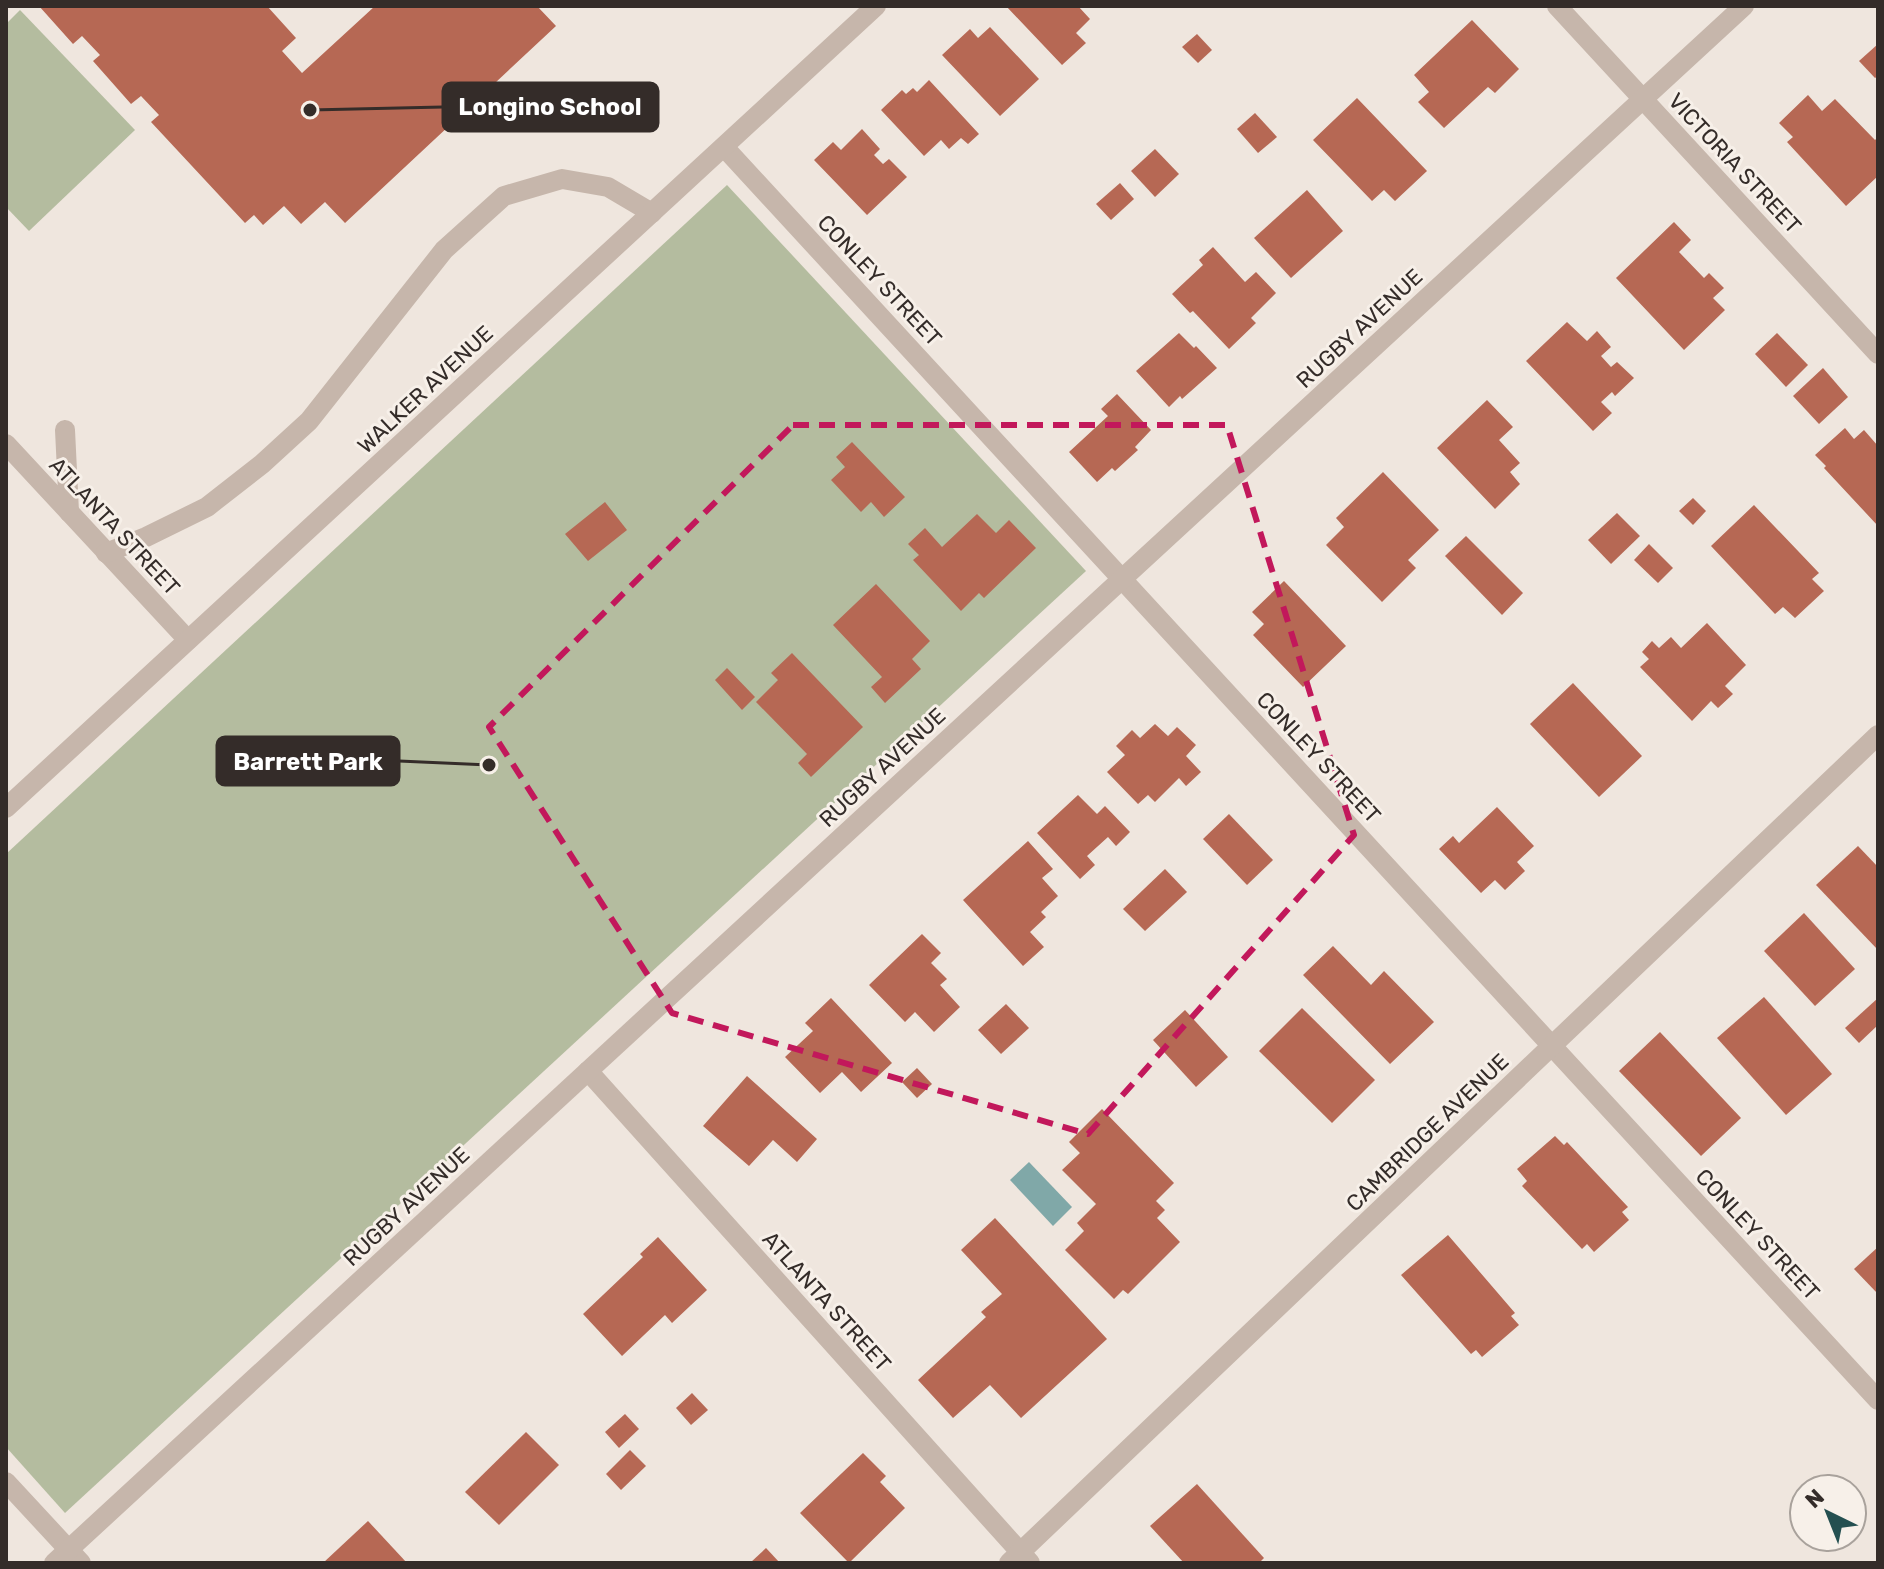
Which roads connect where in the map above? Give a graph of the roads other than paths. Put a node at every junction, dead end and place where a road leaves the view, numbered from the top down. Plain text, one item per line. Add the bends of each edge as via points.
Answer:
1 (876, 6) edge
2 (1557, 6) edge
3 (1744, 6) edge
4 (1643, 99) junction
5 (724, 147) junction
6 (652, 213) junction
7 (1878, 354) edge
8 (65, 430) dead end
9 (6, 444) edge
10 (69, 512) junction
11 (106, 553) junction
12 (1122, 579) junction
13 (188, 640) junction
14 (1878, 735) edge
15 (6, 808) edge
16 (1552, 1046) junction
17 (588, 1071) junction
18 (1878, 1400) edge
19 (6, 1482) edge
20 (68, 1559) edge
21 (1020, 1560) edge

1 - 5 street, WALKER AVENUE
2 - 4 street, VICTORIA STREET
3 - 4 street, RUGBY AVENUE
4 - 7 street, VICTORIA STREET
4 - 12 street, RUGBY AVENUE
5 - 6 street, WALKER AVENUE
5 - 12 street, CONLEY STREET
6 - 11 street via 608,187 562,179 504,196 444,250 309,421 262,464 207,507
6 - 13 street, WALKER AVENUE
8 - 10 street
9 - 10 street, ATLANTA STREET
10 - 11 street, ATLANTA STREET
11 - 13 street, ATLANTA STREET
12 - 16 street, CONLEY STREET
12 - 17 street, RUGBY AVENUE
13 - 15 street, WALKER AVENUE
14 - 16 street, CAMBRIDGE AVENUE
16 - 18 street, CONLEY STREET
16 - 21 street, CAMBRIDGE AVENUE
17 - 20 street, RUGBY AVENUE
17 - 21 street, ATLANTA STREET
19 - 20 street

